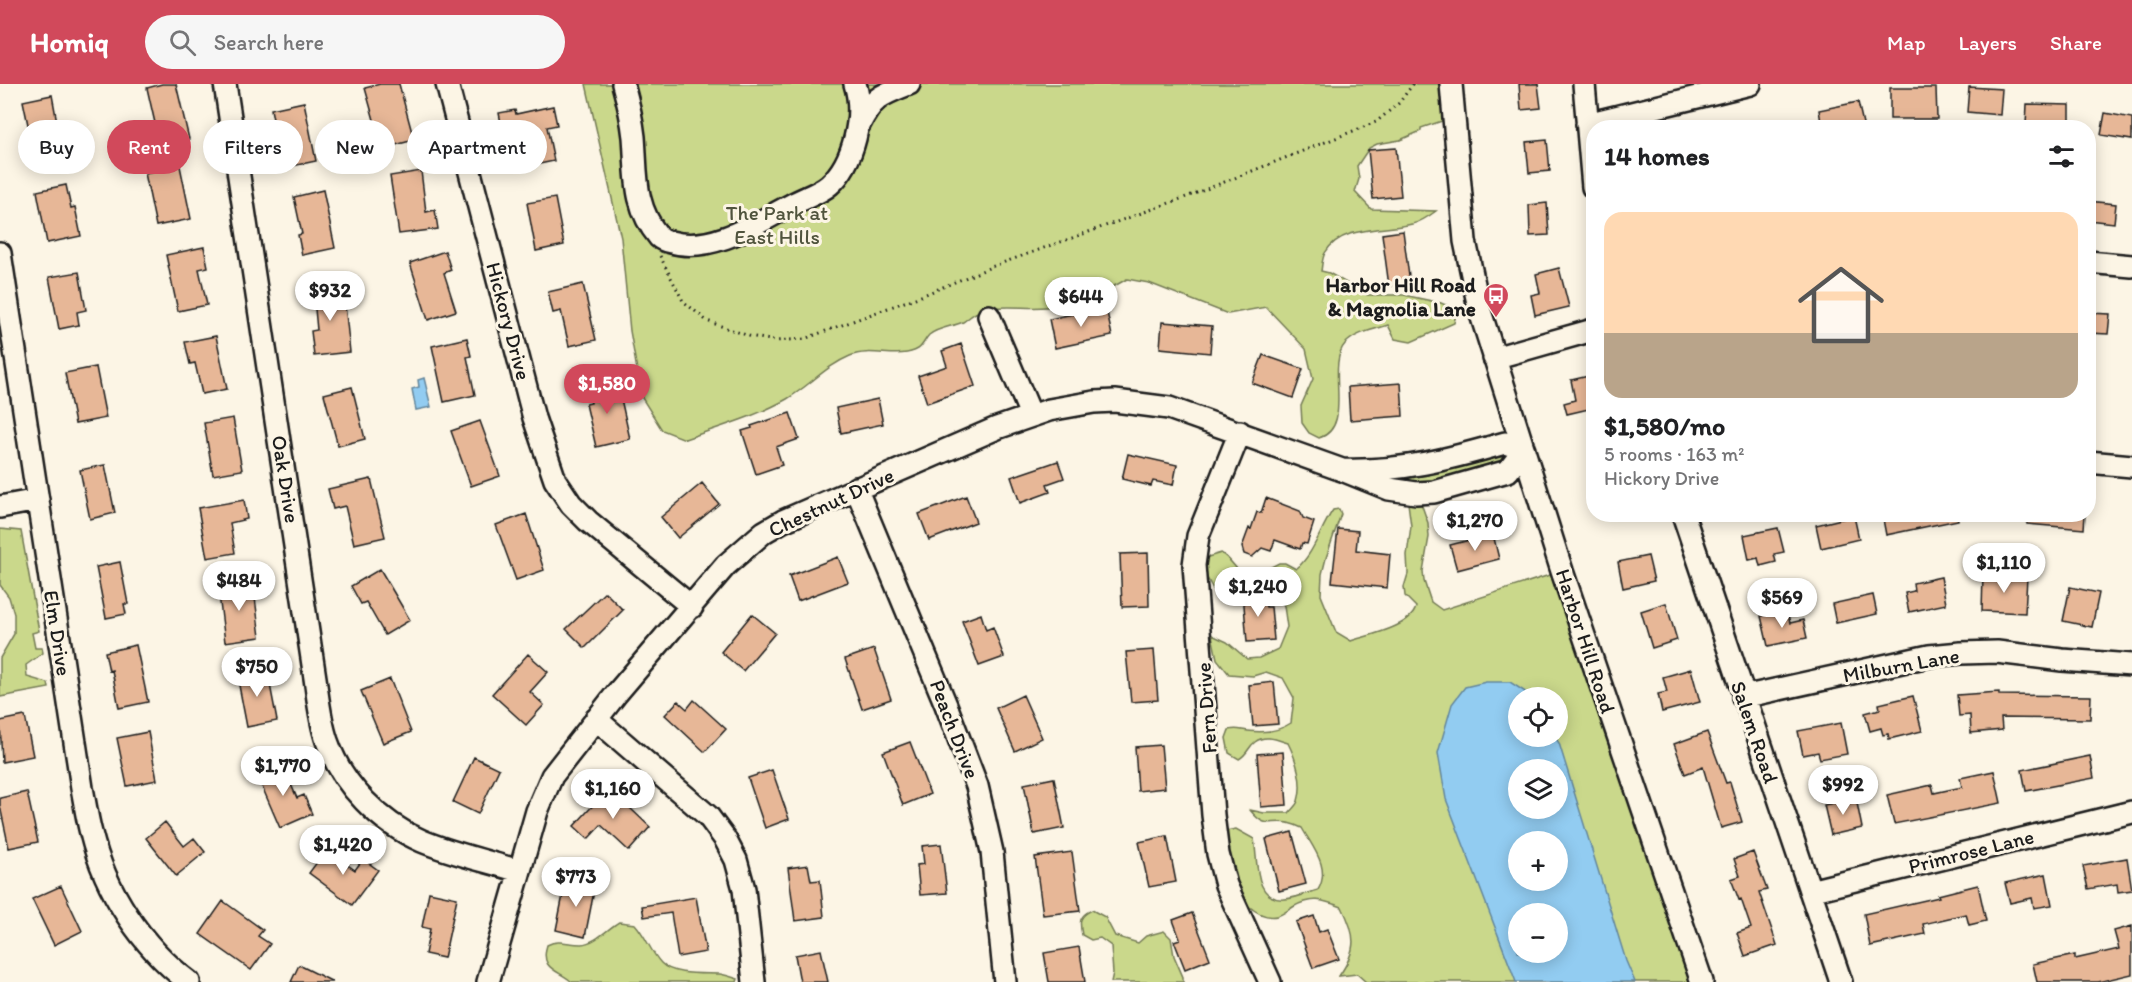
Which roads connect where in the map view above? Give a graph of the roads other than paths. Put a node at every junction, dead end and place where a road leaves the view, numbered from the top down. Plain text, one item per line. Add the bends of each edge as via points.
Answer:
1 (225, 84) edge
2 (447, 84) edge
3 (623, 84) edge
4 (855, 84) edge
5 (909, 84) edge
6 (1451, 84) edge
7 (1584, 84) edge
8 (1750, 84) edge
9 (1587, 120) edge
10 (1603, 120) edge
11 (858, 125) junction
12 (0, 253) edge
13 (2096, 263) edge
14 (2132, 266) edge
15 (989, 316) dead end
16 (1586, 332) edge
17 (1494, 358) junction
18 (1031, 415) junction
19 (1240, 432) junction
20 (1524, 450) junction
21 (2096, 463) edge
22 (2132, 466) edge
23 (1342, 470) junction
24 (856, 488) junction
25 (38, 500) junction
26 (0, 507) edge
27 (1686, 522) edge
28 (692, 607) junction
29 (2132, 665) edge
30 (1743, 698) junction
31 (596, 719) junction
32 (2132, 812) edge
33 (519, 871) junction
34 (1810, 891) junction
35 (189, 982) edge
36 (488, 982) edge
37 (753, 982) edge
38 (1005, 982) edge
39 (1270, 982) edge
40 (1702, 982) edge
41 (1841, 982) edge

1 - 33 street, Oak Drive via 326,739 356,792 388,822 422,841
2 - 28 street, Hickory Drive via 534,418 555,480 588,521
3 - 11 street via 634,139 639,198 646,219 661,239 681,245 706,243 742,231 829,185 849,157
4 - 11 street
5 - 11 street via 885,93 869,105
6 - 17 street, Harbor Hill Road via 1467,254
7 - 9 street
8 - 10 street
12 - 25 street, Elm Drive
13 - 14 street
15 - 18 street
16 - 17 street
17 - 20 street, Harbor Hill Road
18 - 19 street, Chestnut Drive via 1084,403 1115,401 1169,408
18 - 24 street, Chestnut Drive
19 - 23 street, Chestnut Drive
19 - 39 street, Fern Drive via 1198,536 1194,565 1218,854 1226,885
20 - 23 street, Chestnut Drive via 1505,443 1391,470
20 - 23 street, Chestnut Drive via 1508,471 1434,492 1389,489
20 - 40 street, Harbor Hill Road
21 - 22 street
24 - 28 street, Chestnut Drive via 764,532 726,566
24 - 38 street, Peach Drive via 977,786 992,852
25 - 26 street
25 - 35 street, Elm Drive via 91,834 113,892 140,935
27 - 30 street, Salem Road
28 - 31 street, Chestnut Drive
29 - 30 street, Milburn Lane via 1997,652 1961,653 1929,656
30 - 34 street, Salem Road
31 - 33 street, Chestnut Drive via 548,783
31 - 37 street via 708,816 725,839 744,889
32 - 34 street, Primrose Lane
33 - 36 street, Chestnut Drive
34 - 41 street, Salem Road

